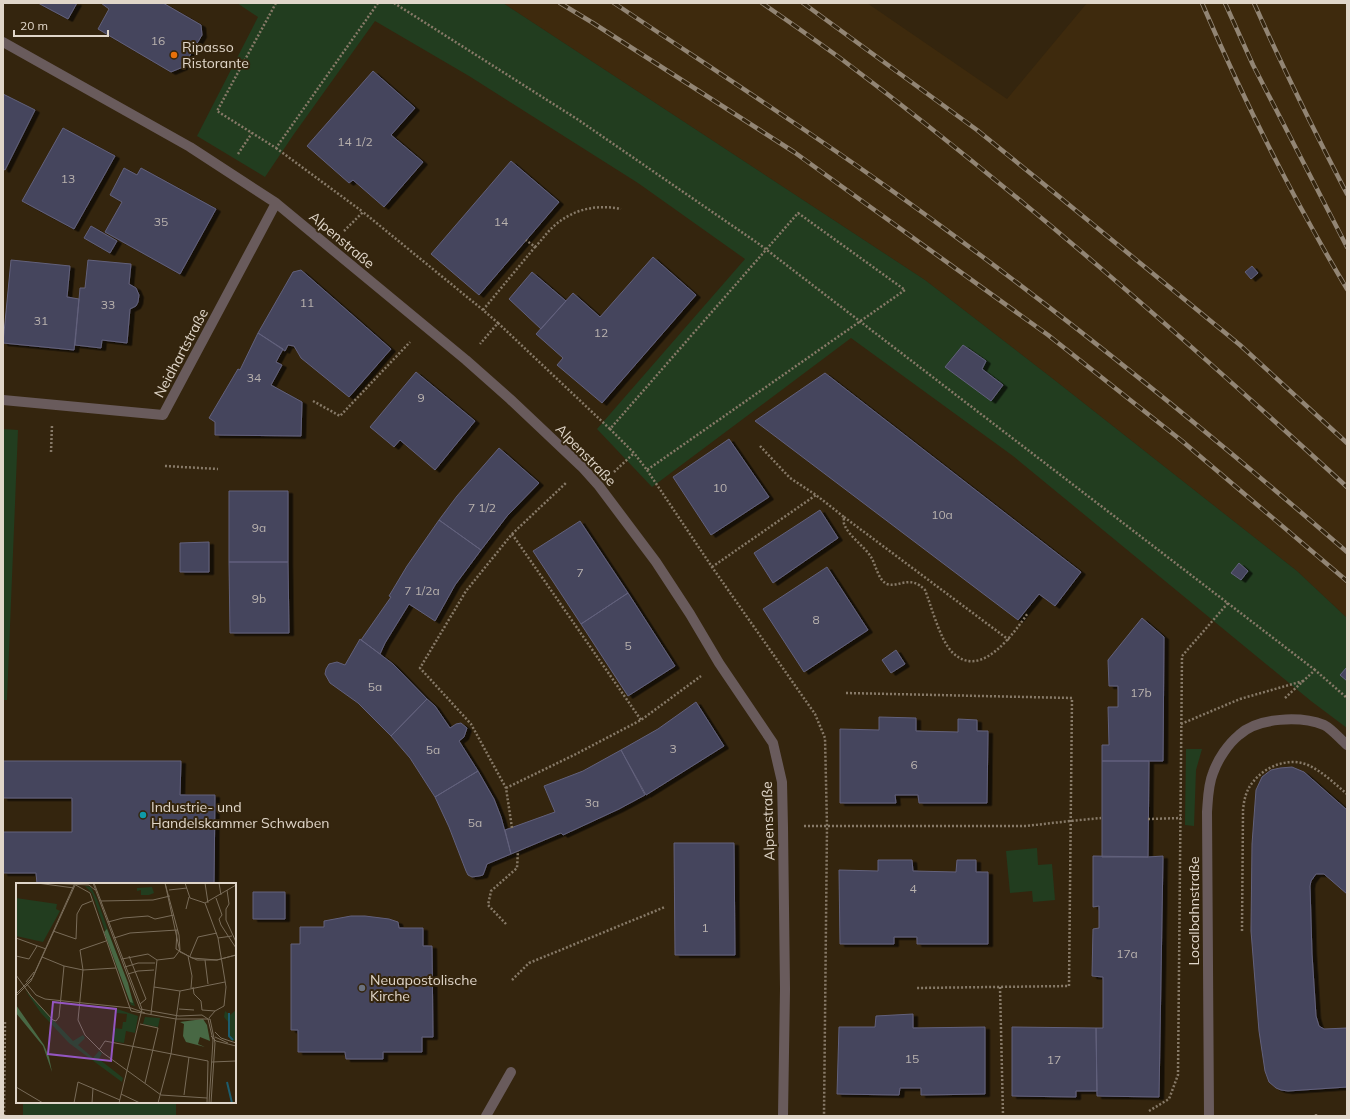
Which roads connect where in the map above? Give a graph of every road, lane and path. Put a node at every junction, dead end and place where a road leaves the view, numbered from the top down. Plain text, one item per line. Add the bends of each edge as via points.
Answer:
1 (276, 3) edge
2 (378, 3) edge
3 (394, 3) edge
4 (3, 42) edge
5 (276, 148) junction
6 (276, 203) junction
7 (621, 209) dead end
8 (363, 212) junction
9 (526, 240) dead end
10 (535, 246) junction
11 (329, 248) junction
12 (766, 250) junction
13 (483, 310) junction
14 (860, 320) junction
15 (498, 323) junction
16 (424, 327) junction
17 (466, 360) junction
18 (3, 400) edge
19 (312, 401) dead end
20 (52, 405) junction
21 (610, 429) junction
22 (760, 446) dead end
23 (51, 452) dead end
24 (634, 453) junction
25 (165, 466) dead end
26 (218, 469) dead end
27 (599, 486) junction
28 (816, 495) junction
29 (550, 499) dead end
30 (842, 515) junction
31 (512, 534) junction
32 (712, 567) dead end
33 (1228, 603) junction
34 (1028, 613) dead end
35 (1009, 640) junction
36 (1315, 670) junction
37 (694, 680) dead end
38 (1303, 681) junction
39 (846, 693) dead end
40 (1347, 698) edge
41 (1282, 701) dead end
42 (641, 720) junction
43 (1182, 724) junction
44 (1347, 745) edge
45 (506, 788) junction
46 (1347, 794) edge
47 (1101, 818) dead end
48 (1181, 818) junction
49 (1148, 819) dead end
50 (1070, 821) junction
51 (783, 827) junction
52 (512, 828) dead end
53 (518, 851) dead end
54 (665, 907) dead end
55 (506, 924) dead end
56 (1242, 931) dead end
57 (512, 980) dead end
58 (1000, 987) junction
59 (916, 988) dead end
60 (5, 1020) dead end
61 (511, 1072) dead end
62 (1149, 1111) dead end
63 (1003, 1115) edge
64 (4, 1116) edge
65 (486, 1116) edge
66 (783, 1116) edge
67 (1209, 1116) edge

1 - 5 path via 216,111
2 - 5 path
3 - 12 path via 577,119
4 - 6 street, Alpenstraße via 190,147
5 - 8 path
6 - 11 street, Alpenstraße
6 - 20 street, Neidhartstraße via 164,415
7 - 10 path via 602,206 574,212 555,225
8 - 11 path
8 - 13 path
9 - 10 path
10 - 13 path
11 - 16 street, Alpenstraße
12 - 14 path
12 - 14 path via 798,213 905,290
12 - 21 path
13 - 15 path
14 - 24 path via 647,470
14 - 33 path
15 - 17 path
15 - 21 path
16 - 17 street, Alpenstraße
16 - 19 path via 340,416
17 - 27 street, Alpenstraße via 582,467
18 - 20 street, Neidhartstraße
20 - 23 path
21 - 24 path
22 - 28 path via 790,478
24 - 27 path
25 - 26 path
27 - 51 street, Alpenstraße via 656,562 773,743 782,782
28 - 30 path
28 - 32 path
29 - 31 path
30 - 35 path
30 - 35 path via 844,525 871,557 884,582 913,582 925,590 945,642 952,652 965,660 977,660 988,656
31 - 42 path
31 - 45 path via 466,591 420,668 471,724
33 - 36 path
33 - 43 path via 1182,656
34 - 35 path
36 - 38 path
36 - 40 path
37 - 42 path
38 - 41 path
38 - 43 path via 1240,699
39 - 50 path via 1072,698
42 - 45 path
43 - 48 path
44 - 67 street, Localbahnstraße via 1326,726 1296,719 1276,720 1255,725 1240,734 1228,746 1213,773 1208,812
45 - 52 path
46 - 56 path via 1322,773 1306,764 1293,762 1272,766 1252,782 1243,810
47 - 50 path
48 - 49 path
48 - 62 path via 1178,1075 1169,1099
50 - 51 path via 1026,826
50 - 58 path via 1069,986
51 - 66 street, Alpenstraße
53 - 55 path via 517,868 491,891 488,906
54 - 57 path via 530,963
58 - 59 path
58 - 63 path
60 - 64 path
61 - 65 street

